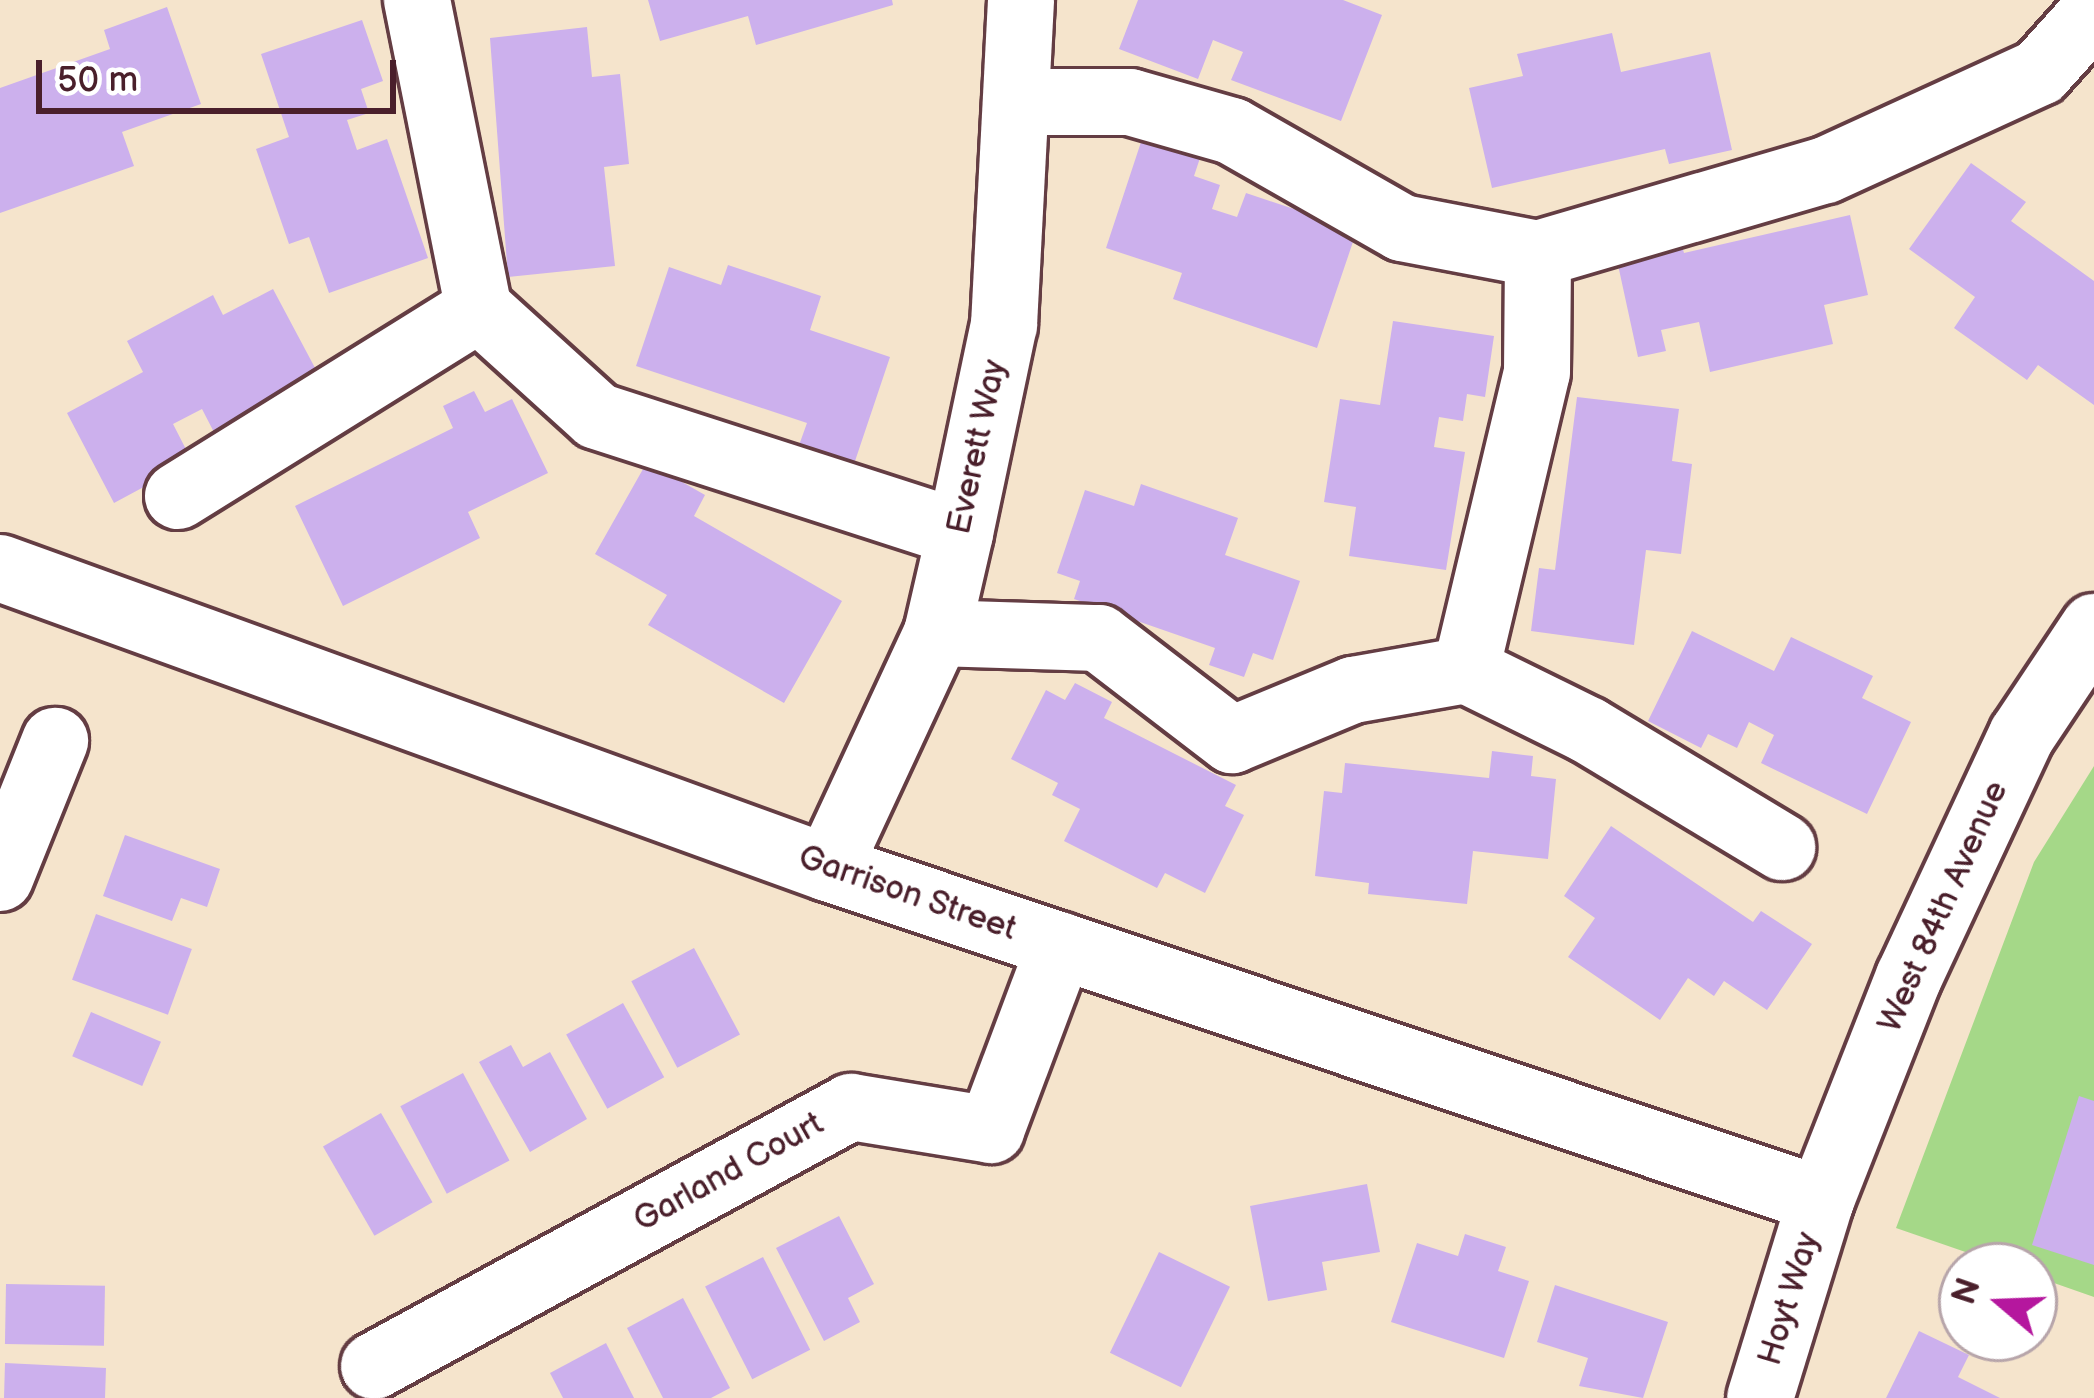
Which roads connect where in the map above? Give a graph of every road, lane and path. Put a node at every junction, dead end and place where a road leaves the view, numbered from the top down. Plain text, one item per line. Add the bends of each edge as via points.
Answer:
1 (417, 0) edge
2 (1021, 0) edge
3 (2094, 12) edge
4 (1017, 102) junction
5 (1538, 254) junction
6 (479, 309) junction
7 (178, 496) dead end
8 (960, 533) junction
9 (0, 568) edge
10 (2094, 627) edge
11 (937, 633) junction
12 (1466, 670) junction
13 (55, 741) dead end
14 (1782, 847) dead end
15 (828, 868) junction
16 (0, 878) edge
17 (1060, 946) junction
18 (1821, 1200) junction
19 (374, 1366) dead end
20 (1760, 1398) edge

1 - 6 street
2 - 4 street, Everett Way
3 - 5 street via 2040,72 1826,170
4 - 5 street via 1130,102 1232,131 1402,228
4 - 8 street, Everett Way via 1004,326
5 - 12 street via 1537,372
6 - 7 street
6 - 8 street via 597,416
8 - 11 street, Everett Way
9 - 15 street, Garrison Street
10 - 18 street, West 84th Avenue via 2022,735 1909,977
11 - 12 street via 1099,638 1232,740 1353,691
11 - 15 street, Everett Way
12 - 14 street via 1588,730
13 - 16 street
15 - 17 street, Garrison Street
17 - 18 street, Garrison Street
17 - 19 street, Garland Court via 991,1130 850,1107
18 - 20 street, Hoyt Way

